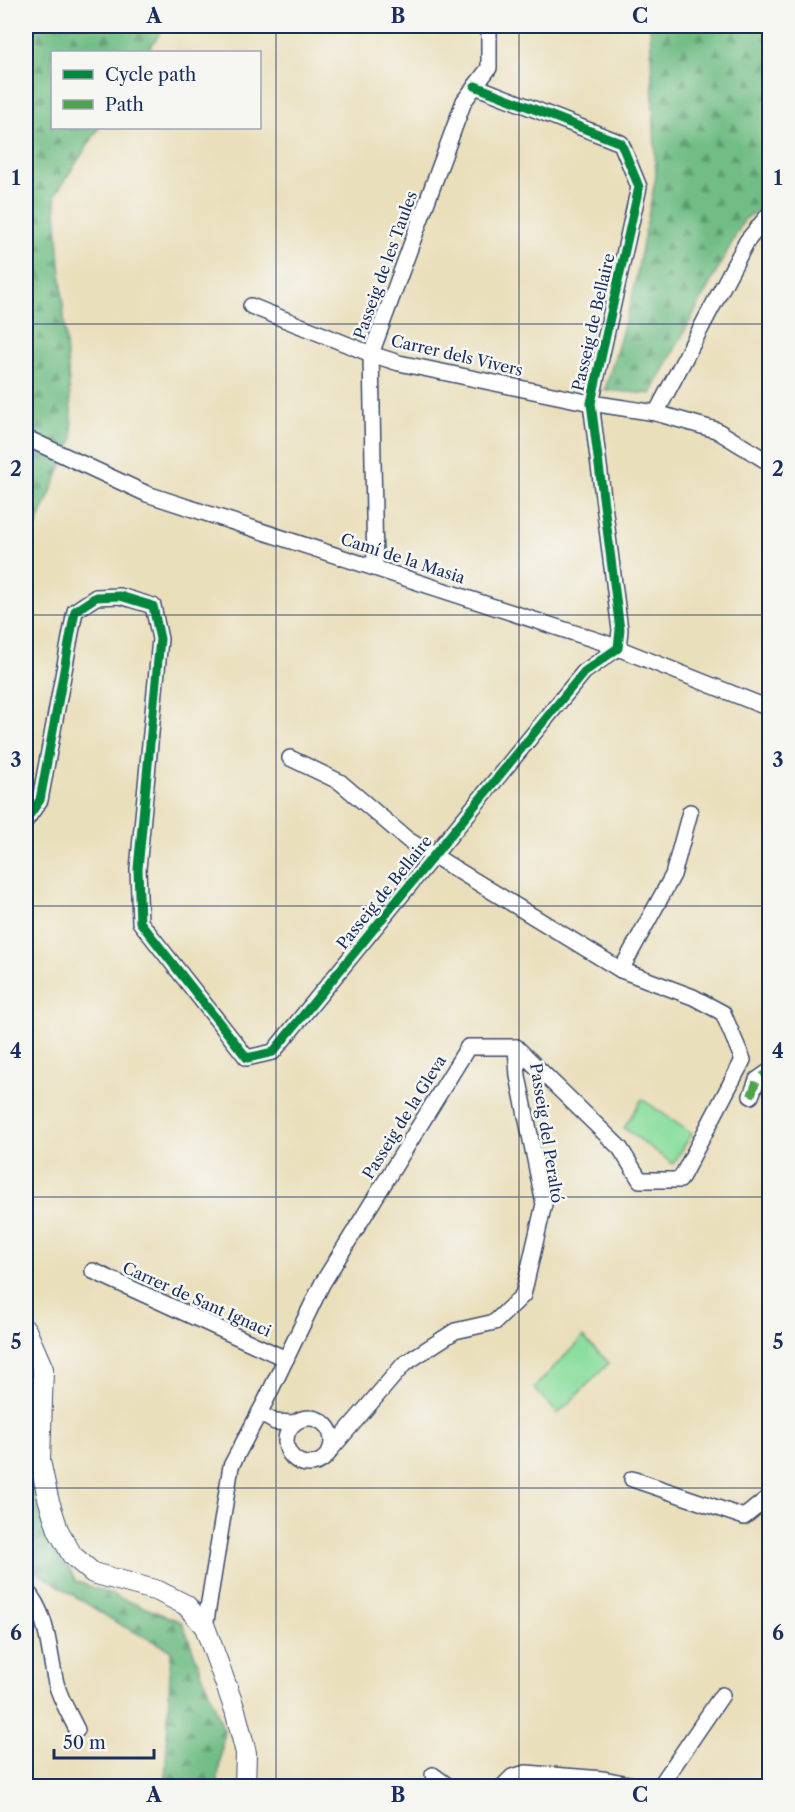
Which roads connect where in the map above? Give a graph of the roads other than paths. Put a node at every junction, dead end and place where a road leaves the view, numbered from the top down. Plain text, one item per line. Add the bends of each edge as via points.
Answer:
1 (489, 26) edge
2 (475, 86) junction
3 (770, 213) edge
4 (251, 306) dead end
5 (371, 354) junction
6 (591, 403) junction
7 (656, 413) junction
8 (26, 440) edge
9 (770, 463) edge
10 (375, 567) junction
11 (618, 648) junction
12 (770, 710) edge
13 (290, 758) dead end
14 (690, 812) dead end
15 (26, 820) edge
16 (434, 855) junction
17 (621, 970) junction
18 (516, 1047) junction
19 (770, 1071) edge
20 (751, 1096) dead end
21 (93, 1271) dead end
22 (26, 1330) edge
23 (286, 1359) junction
24 (259, 1413) junction
25 (294, 1423) junction
26 (332, 1448) junction
27 (632, 1479) dead end
28 (770, 1496) edge
29 (26, 1590) edge
30 (205, 1627) junction
31 (722, 1695) dead end
32 (78, 1730) dead end
33 (433, 1775) dead end
34 (245, 1786) edge
35 (448, 1786) edge
36 (503, 1786) edge
37 (639, 1786) edge
38 (660, 1786) edge

1 - 2 street, Passeig de les Taules via 489,68
2 - 5 street, Passeig de les Taules via 464,101
2 - 6 street, Passeig de Bellaire via 621,143 639,188
3 - 7 street via 747,241
4 - 5 street, Carrer dels Vivers
5 - 6 street, Carrer dels Vivers
5 - 10 street, Passeig de les Taules
6 - 7 street, Carrer dels Vivers
6 - 11 street, Passeig de Bellaire via 620,630
7 - 9 street, Carrer dels Vivers via 716,430
8 - 10 street, Camí de la Masia via 147,494
10 - 11 street, Camí de la Masia
11 - 12 street, Camí de la Masia
11 - 16 street, Passeig de Bellaire via 584,672
13 - 16 street via 340,782 408,840
14 - 17 street via 673,875
15 - 16 street, Passeig de Bellaire via 40,800 75,611 96,597 120,596 153,606 159,639 138,868 140,922 248,1058 273,1052
16 - 17 street
17 - 18 street via 693,997 723,1013 743,1060 680,1180 640,1180 620,1148
18 - 23 street, Passeig de la Gleva via 468,1047 322,1284
18 - 26 street, Passeig del Peraltó via 518,1076 544,1204 523,1295 495,1322 455,1330 404,1364
19 - 20 street via 757,1080
21 - 23 street, Carrer de Sant Ignaci
22 - 30 street via 42,1369 40,1461 58,1530 72,1555 93,1573 158,1591 186,1605
23 - 24 street, Passeig de la Gleva
24 - 25 street via 275,1422
24 - 30 street, Passeig de la Gleva via 231,1466
25 - 26 street via 311,1417 319,1419 331,1431
25 - 26 street via 286,1437 290,1454 297,1461 321,1462
27 - 28 street via 744,1517
29 - 32 street via 35,1600 47,1630 57,1684
30 - 34 street via 235,1710 246,1754
31 - 38 street
33 - 35 street
36 - 37 street via 512,1777 526,1773

